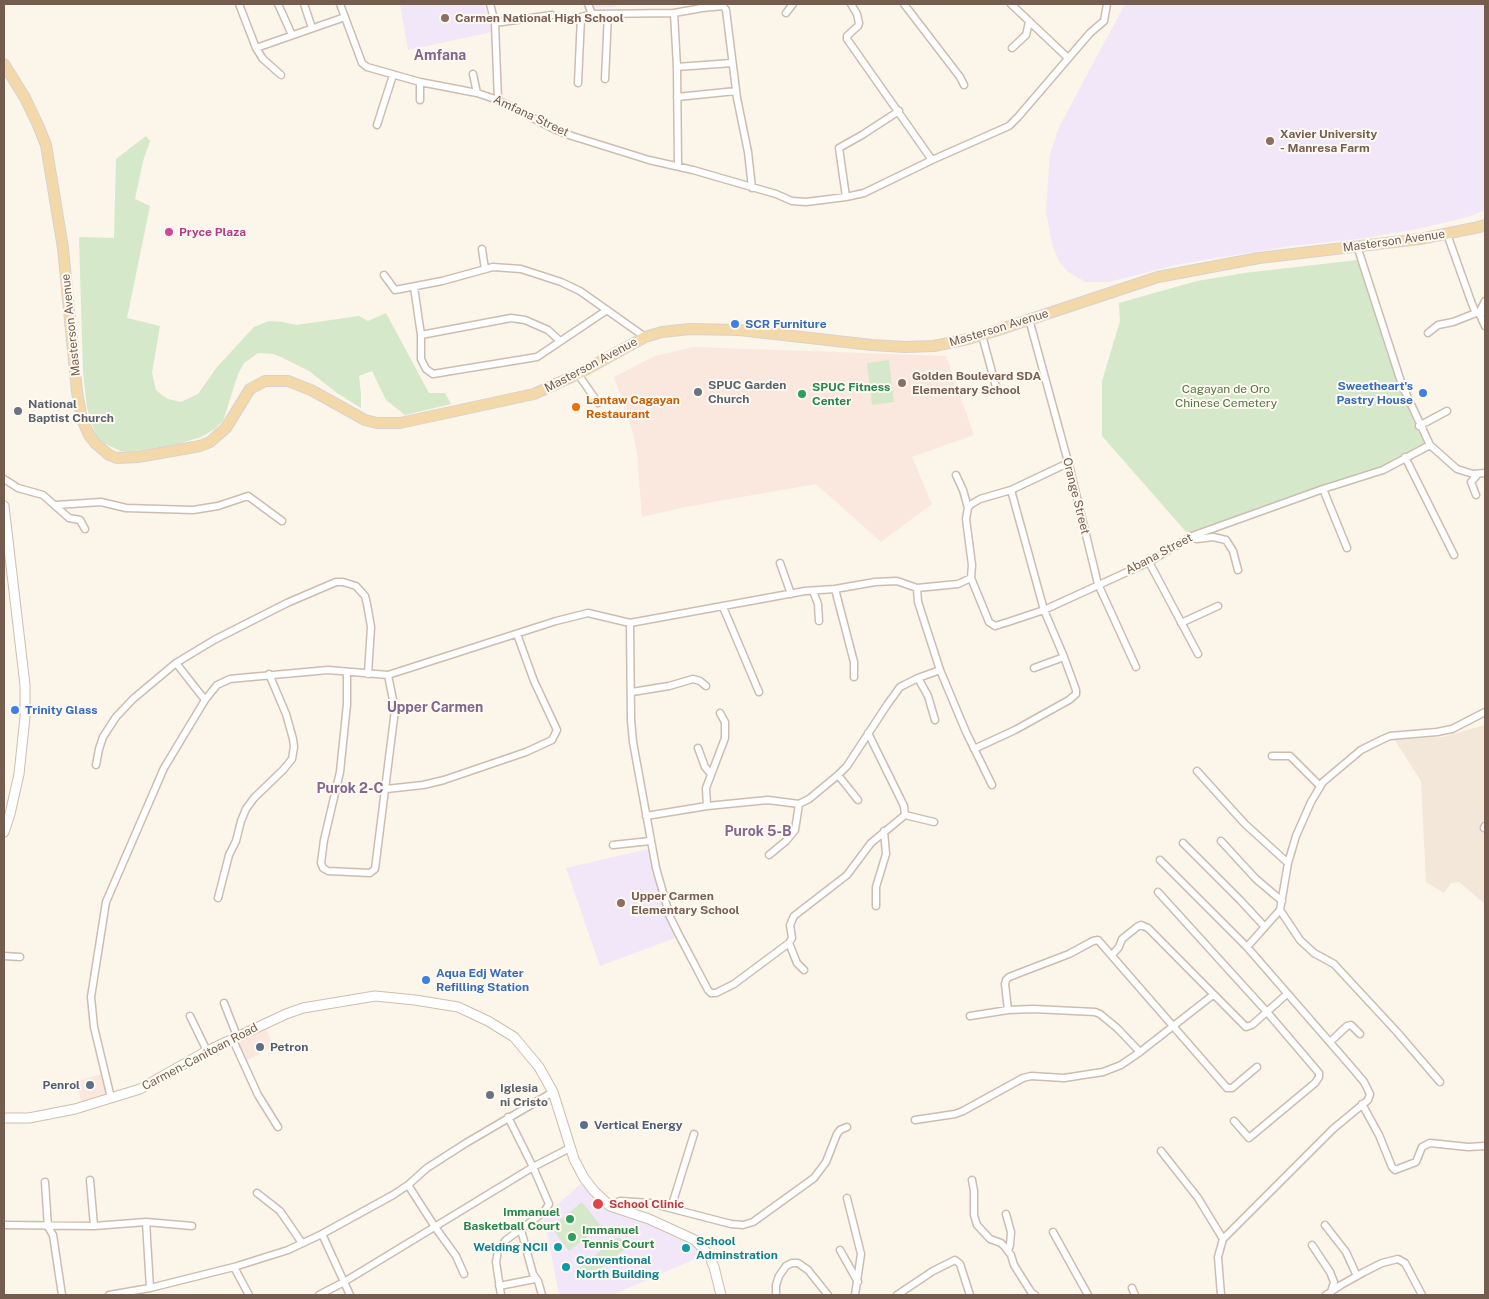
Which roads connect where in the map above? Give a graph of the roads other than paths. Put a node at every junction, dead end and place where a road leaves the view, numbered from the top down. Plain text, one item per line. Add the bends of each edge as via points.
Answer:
1 (239, 4) edge
2 (278, 4) edge
3 (304, 4) edge
4 (340, 4) edge
5 (490, 4) edge
6 (588, 4) edge
7 (793, 4) edge
8 (851, 4) edge
9 (904, 4) edge
10 (1010, 4) edge
11 (1107, 4) edge
12 (702, 6) edge
13 (674, 13) junction
14 (786, 13) dead end
15 (592, 14) junction
16 (608, 14) junction
17 (552, 15) dead end
18 (345, 17) junction
19 (1029, 22) junction
20 (495, 23) junction
21 (312, 28) junction
22 (292, 34) junction
23 (256, 48) junction
24 (1012, 48) dead end
25 (1068, 58) junction
26 (732, 62) junction
27 (4, 64) edge
28 (677, 68) junction
29 (473, 74) dead end
30 (281, 75) dead end
31 (393, 75) junction
32 (605, 79) dead end
33 (420, 82) junction
34 (578, 83) dead end
35 (964, 85) dead end
36 (736, 91) junction
37 (478, 93) junction
38 (678, 97) junction
39 (420, 100) dead end
40 (498, 100) junction
41 (899, 111) junction
42 (378, 125) dead end
43 (932, 160) junction
44 (678, 166) junction
45 (752, 188) junction
46 (846, 197) junction
47 (1485, 225) edge
48 (1447, 234) junction
49 (1357, 246) junction
50 (482, 249) dead end
51 (485, 269) junction
52 (384, 275) dead end
53 (414, 287) junction
54 (1485, 301) edge
55 (607, 310) junction
56 (1480, 312) edge
57 (1029, 319) junction
58 (1485, 326) edge
59 (1428, 333) dead end
60 (420, 335) junction
61 (982, 335) junction
62 (645, 337) junction
63 (560, 341) junction
64 (578, 374) junction
65 (996, 387) dead end
66 (598, 403) dead end
67 (1447, 411) dead end
68 (1419, 426) junction
69 (1430, 445) junction
70 (1405, 458) junction
71 (1068, 463) junction
72 (1482, 473) edge
73 (956, 475) dead end
74 (4, 479) edge
75 (1011, 490) junction
76 (1323, 490) junction
77 (1476, 495) dead end
78 (56, 505) junction
79 (4, 507) edge
80 (968, 508) junction
81 (282, 522) dead end
82 (85, 529) dead end
83 (1190, 537) junction
84 (1348, 548) dead end
85 (1454, 555) dead end
86 (1149, 562) junction
87 (780, 563) dead end
88 (1238, 570) dead end
89 (972, 578) junction
90 (1098, 584) junction
91 (917, 588) junction
92 (835, 589) junction
93 (813, 591) junction
94 (791, 594) junction
95 (1218, 606) dead end
96 (723, 607) junction
97 (1044, 610) junction
98 (819, 621) dead end
99 (1181, 622) junction
100 (630, 623) junction
101 (517, 634) junction
102 (1198, 654) dead end
103 (1064, 657) junction
104 (176, 663) junction
105 (1034, 668) dead end
106 (1136, 668) dead end
107 (940, 670) junction
108 (347, 672) junction
109 (269, 674) junction
110 (368, 674) junction
111 (388, 675) junction
112 (854, 677) dead end
113 (918, 678) junction
114 (706, 686) dead end
115 (632, 692) junction
116 (759, 692) dead end
117 (205, 700) junction
118 (1485, 712) edge
119 (720, 713) dead end
120 (936, 720) dead end
121 (868, 733) junction
122 (698, 748) dead end
123 (974, 748) junction
124 (1272, 756) dead end
125 (96, 765) dead end
126 (1197, 771) dead end
127 (711, 774) junction
128 (838, 775) junction
129 (992, 785) dead end
130 (1320, 786) junction
131 (386, 789) junction
132 (858, 800) dead end
133 (799, 804) junction
134 (707, 806) junction
135 (905, 814) junction
136 (646, 816) junction
137 (934, 822) dead end
138 (4, 832) edge
139 (884, 832) junction
140 (1221, 840) dead end
141 (650, 841) junction
142 (1183, 843) dead end
143 (613, 845) dead end
144 (769, 855) dead end
145 (1160, 860) dead end
146 (1288, 863) junction
147 (1158, 892) dead end
148 (218, 898) dead end
149 (1282, 901) junction
150 (876, 906) dead end
151 (1280, 910) junction
152 (1265, 927) junction
153 (789, 943) junction
154 (1247, 947) junction
155 (1112, 955) junction
156 (4, 956) edge
157 (20, 957) dead end
158 (804, 970) dead end
159 (1287, 994) junction
160 (1213, 995) junction
161 (224, 1003) dead end
162 (1008, 1010) junction
163 (1267, 1012) junction
164 (190, 1016) dead end
165 (970, 1016) dead end
166 (1174, 1026) junction
167 (1360, 1034) dead end
168 (234, 1037) junction
169 (1330, 1042) junction
170 (206, 1051) junction
171 (1140, 1052) junction
172 (1257, 1067) dead end
173 (1440, 1082) dead end
174 (553, 1092) junction
175 (111, 1098) junction
176 (1362, 1104) junction
177 (508, 1117) junction
178 (4, 1118) edge
179 (916, 1120) dead end
180 (1234, 1121) dead end
181 (278, 1127) dead end
182 (847, 1127) dead end
183 (694, 1134) dead end
184 (1485, 1146) edge
185 (570, 1148) junction
186 (1161, 1152) dead end
187 (533, 1167) junction
188 (90, 1180) dead end
189 (972, 1180) dead end
190 (45, 1182) dead end
191 (408, 1185) junction
192 (256, 1193) dead end
193 (847, 1198) dead end
194 (610, 1206) junction
195 (671, 1208) junction
196 (1006, 1214) dead end
197 (146, 1222) junction
198 (4, 1225) edge
199 (1325, 1225) dead end
200 (94, 1226) junction
201 (192, 1226) dead end
202 (48, 1227) junction
203 (434, 1227) junction
204 (521, 1230) junction
205 (1053, 1232) dead end
206 (322, 1234) junction
207 (1223, 1239) junction
208 (302, 1243) junction
209 (1312, 1245) dead end
210 (840, 1250) dead end
211 (1008, 1251) junction
212 (234, 1267) junction
213 (464, 1274) dead end
214 (1357, 1276) junction
215 (535, 1278) junction
216 (344, 1282) junction
217 (858, 1282) junction
218 (499, 1286) junction
219 (150, 1288) junction
220 (1132, 1288) dead end
221 (1329, 1293) edge
222 (127, 1294) edge
223 (62, 1295) edge
224 (109, 1295) edge
225 (249, 1295) edge
226 (319, 1295) edge
227 (350, 1295) edge
228 (501, 1295) edge
229 (542, 1295) edge
230 (721, 1295) edge
231 (776, 1295) edge
232 (828, 1295) edge
233 (855, 1295) edge
234 (897, 1295) edge
235 (970, 1295) edge
236 (1035, 1295) edge
237 (1088, 1295) edge
238 (1135, 1295) edge
239 (1221, 1295) edge
240 (1422, 1295) edge

1 - 23 street
2 - 22 street
3 - 21 street
4 - 18 street
5 - 20 street
6 - 15 street
7 - 14 street
8 - 41 street via 859,23 847,39
9 - 35 street
10 - 19 street
11 - 25 street, Amfana Street via 1104,21
12 - 13 street
12 - 26 street via 721,6 726,10
13 - 16 street
13 - 28 street
15 - 16 street
15 - 34 street via 580,18
16 - 32 street
17 - 20 street
18 - 21 street
18 - 31 street, Amfana Street via 362,63
19 - 24 street via 1026,35
19 - 25 street
20 - 40 street
21 - 22 street
22 - 23 street
23 - 30 street
25 - 43 street, Amfana Street via 1009,126
26 - 28 street
26 - 36 street
27 - 64 main road, Masterson Avenue via 25,98 46,145 63,248 80,410 89,435 109,455 138,457 210,442 226,428 250,389 265,381 288,381 365,420 388,424 534,394
28 - 38 street
29 - 37 street
31 - 33 street, Amfana Street
31 - 42 street
33 - 37 street, Amfana Street
33 - 39 street
36 - 38 street
36 - 45 street
37 - 40 street, Amfana Street
38 - 44 street
40 - 44 street, Amfana Street via 572,136
41 - 43 street
41 - 46 street via 838,148
43 - 46 street, Amfana Street via 864,193
44 - 45 street, Amfana Street
45 - 46 street, Amfana Street via 792,201
47 - 48 main road, Masterson Avenue
48 - 49 main road, Masterson Avenue
48 - 56 street via 1472,304
49 - 57 main road, Masterson Avenue via 1259,258 1158,276
49 - 68 street via 1399,377
50 - 51 street
51 - 53 street
51 - 55 street via 510,268 548,277 575,288
52 - 53 street via 395,290
53 - 60 street
54 - 56 street
55 - 62 street
55 - 63 street
56 - 58 street
56 - 59 street via 1438,325
57 - 61 main road, Masterson Avenue
57 - 71 street, Orange Street
60 - 63 street via 457,332 499,319 518,319 548,330
60 - 63 street via 421,359 433,374 537,357
61 - 62 main road, Masterson Avenue via 934,346 905,347 739,330 678,330
61 - 65 street
62 - 64 main road, Masterson Avenue
64 - 66 street
67 - 68 street
68 - 69 street
69 - 70 street, Abana Street
69 - 72 street via 1457,468
70 - 76 street, Abana Street via 1383,470
70 - 85 street
71 - 75 street
71 - 90 street, Orange Street
72 - 77 street via 1471,482
73 - 80 street
74 - 78 street via 18,488 44,494
75 - 80 street via 980,499
75 - 97 street
76 - 83 street, Abana Street
76 - 84 street
78 - 81 street via 101,502 126,508 193,510 248,496
78 - 82 street via 69,518 80,520
79 - 138 main road via 25,716 19,774
80 - 89 street via 966,519
83 - 86 street, Abana Street
83 - 88 street via 1226,540
86 - 90 street, Abana Street
86 - 99 street
87 - 94 street
89 - 91 street via 951,586
89 - 97 street, Abana Street via 995,626
90 - 97 street, Abana Street
90 - 106 street, Orange Street
91 - 92 street via 908,583 887,581
91 - 107 street via 918,602
92 - 93 street
92 - 112 street via 854,662
93 - 94 street
93 - 98 street
94 - 96 street
95 - 99 street
96 - 100 street
96 - 116 street
97 - 103 street
99 - 102 street
100 - 101 street via 588,613
100 - 115 street
101 - 111 street
101 - 131 street via 557,730 552,740 444,780
103 - 105 street
103 - 123 street via 1076,690 1074,697 1015,730
104 - 110 street via 300,597 343,582 356,586 367,604 371,627
104 - 117 street
104 - 125 street via 132,699 116,717 103,737
107 - 113 street
107 - 123 street
108 - 109 street
108 - 110 street
108 - 131 street via 340,772 321,863 326,870 374,871
109 - 117 street via 224,681 211,690
109 - 148 street via 286,714 294,752 283,770 246,809
110 - 111 street
111 - 131 street via 395,710
113 - 120 street
113 - 121 street via 900,687
114 - 115 street via 693,679
115 - 136 street via 633,742
117 - 175 street via 164,768 106,902 91,997 94,1027
118 - 130 street via 1437,732 1390,736 1380,740 1361,750
119 - 127 street via 725,722 725,738
121 - 128 street
121 - 135 street
122 - 127 street
123 - 129 street
124 - 130 street via 1290,756
126 - 146 street via 1245,824
127 - 134 street via 705,794
128 - 132 street
128 - 133 street
130 - 146 street via 1296,836
133 - 134 street via 768,800
133 - 144 street via 795,830
134 - 136 street
135 - 137 street
135 - 139 street
136 - 141 street
139 - 150 street via 886,854 876,887
139 - 153 street via 846,875 794,916
140 - 149 street via 1256,879
141 - 143 street
141 - 153 street via 670,917 708,990 716,993 734,984
142 - 152 street
145 - 154 street
146 - 149 street
147 - 163 street
149 - 151 street
151 - 152 street
151 - 173 street via 1300,940 1314,953 1334,964
152 - 154 street
153 - 158 street
154 - 159 street
155 - 160 street via 1122,939 1137,927 1144,926
155 - 162 street via 1096,940 1009,977 1005,988
155 - 166 street
156 - 157 street
159 - 163 street
159 - 169 street
160 - 163 street via 1246,1027
160 - 166 street
161 - 168 street
162 - 165 street
162 - 171 street via 1095,1012 1117,1028
163 - 180 street via 1320,1077 1249,1138
164 - 170 street
166 - 171 street
166 - 172 street via 1227,1088 1232,1088
167 - 169 street via 1351,1024
168 - 170 main road, Carmen-Canitoan Road
168 - 174 main road, Carmen-Canitoan Road via 304,1008 375,996 458,1007 514,1037 539,1067
168 - 181 street via 258,1095
169 - 176 street via 1368,1090 1370,1097
170 - 175 main road, Carmen-Canitoan Road via 140,1089
171 - 179 street via 1103,1072 1064,1078 1023,1078 963,1112
174 - 177 street
174 - 185 main road, Carmen-Canitoan Road
175 - 178 main road, Carmen-Canitoan Road via 29,1118
176 - 184 street via 1395,1170 1416,1162 1422,1147 1430,1142
176 - 207 street
177 - 187 street
177 - 191 street via 427,1168
182 - 195 street via 837,1134 826,1162 814,1178 753,1222 731,1224
183 - 195 street
185 - 187 street
185 - 194 main road, Carmen-Canitoan Road via 584,1178
186 - 207 street via 1198,1198
187 - 203 street
187 - 204 street via 549,1204
188 - 200 street
189 - 211 street via 977,1225
190 - 202 street
191 - 203 street
191 - 206 street
192 - 208 street via 280,1212
193 - 217 street via 861,1254
194 - 195 street via 623,1201
194 - 230 main road, Carmen-Canitoan Road via 649,1218 695,1240 709,1255
196 - 211 street via 1010,1232
197 - 200 street
197 - 201 street
197 - 219 street
198 - 202 street
199 - 214 street via 1346,1252
200 - 202 street
202 - 223 street via 53,1235
203 - 213 street via 456,1256
203 - 216 street
204 - 215 street
204 - 218 street via 498,1250
205 - 237 street
206 - 208 street
206 - 216 street
207 - 239 street via 1218,1256
208 - 212 street via 275,1256
209 - 221 street via 1334,1282
210 - 217 street
211 - 236 street
212 - 219 street
212 - 225 street
214 - 221 street
214 - 240 street via 1382,1263 1401,1259
215 - 218 street
215 - 229 street
216 - 226 street
216 - 227 street
217 - 233 street
218 - 228 street
219 - 222 street
220 - 238 street
222 - 224 street
231 - 232 street via 779,1276 786,1266 798,1263 815,1277
234 - 235 street via 955,1260 960,1264

